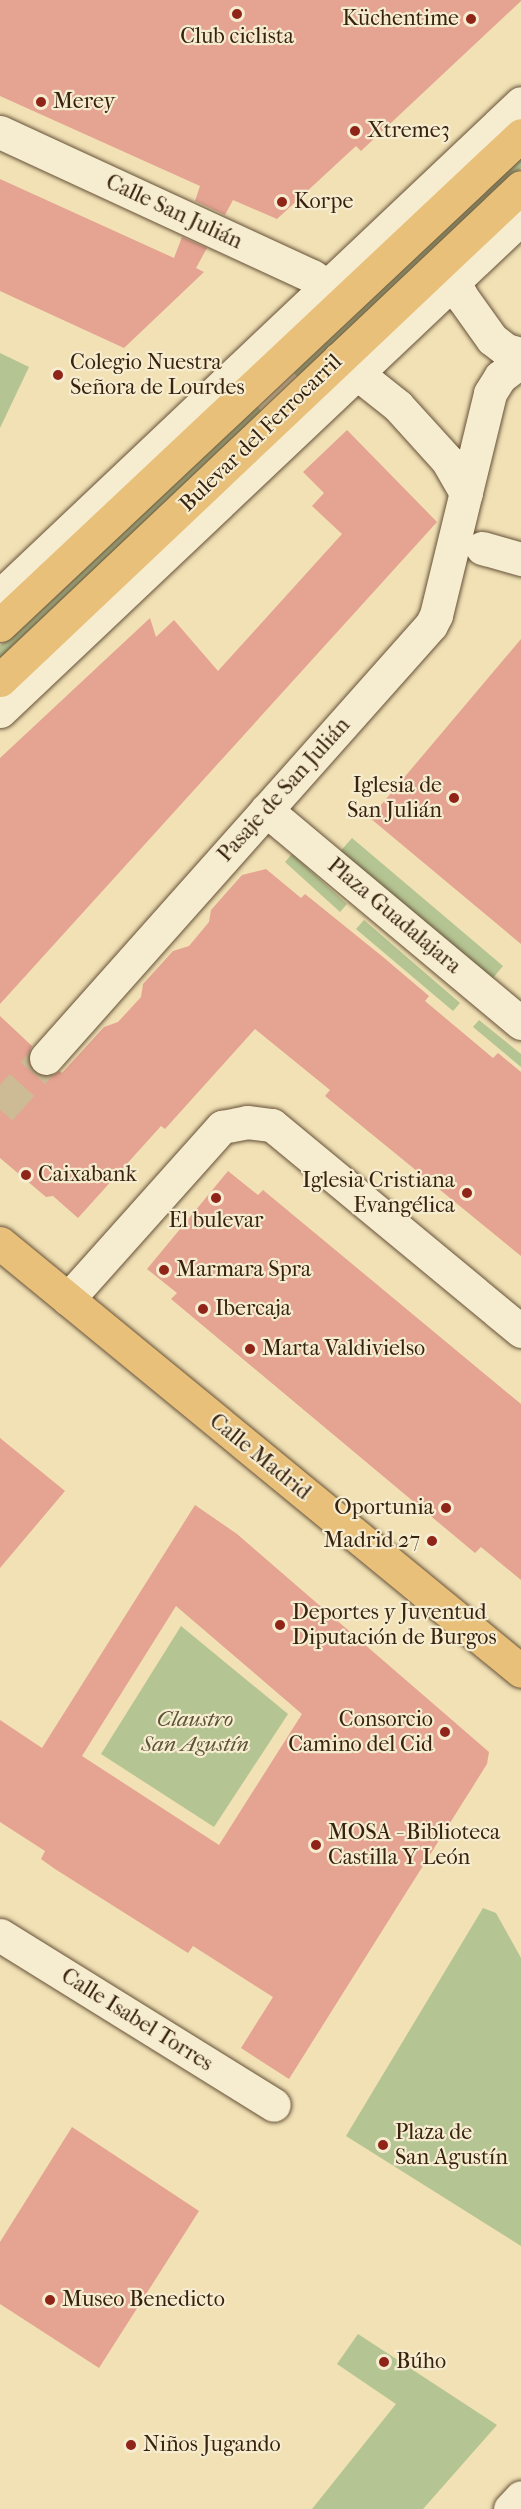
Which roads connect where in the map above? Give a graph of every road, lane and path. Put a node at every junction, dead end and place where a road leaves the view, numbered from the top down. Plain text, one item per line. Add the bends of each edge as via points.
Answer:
1 (521, 103) edge
2 (0, 132) edge
3 (521, 135) edge
4 (521, 187) edge
5 (521, 218) edge
6 (449, 270) junction
7 (337, 292) junction
8 (521, 354) edge
9 (521, 361) edge
10 (347, 366) junction
11 (466, 493) junction
12 (482, 548) dead end
13 (521, 559) edge
14 (0, 596) edge
15 (0, 626) edge
16 (0, 680) edge
17 (0, 711) edge
18 (266, 810) junction
19 (521, 1023) edge
20 (46, 1058) tunnel mouth
21 (0, 1243) edge
22 (68, 1299) junction
23 (521, 1331) edge
24 (519, 1665) edge
25 (0, 1935) edge
26 (274, 2105) dead end
27 (521, 2497) edge
28 (510, 2509) edge

1 - 7 street, Bulevar del Ferrocarril
2 - 7 street, Calle San Julián
3 - 7 main road, Bulevar del Ferrocarril
4 - 6 main road, Bulevar del Ferrocarril
5 - 6 street, Bulevar del Ferrocarril
6 - 8 street via 492,339 506,350
6 - 10 main road, Bulevar del Ferrocarril
7 - 14 street, Bulevar del Ferrocarril
7 - 15 main road, Bulevar del Ferrocarril
9 - 11 street via 500,377 490,393
10 - 11 street via 405,414 447,460
10 - 16 main road, Bulevar del Ferrocarril
10 - 17 street, Bulevar del Ferrocarril
11 - 18 street, Pasaje de San Julián via 431,626
12 - 13 street
18 - 19 street, Plaza Guadalajara
18 - 20 street, Pasaje de San Julián
21 - 22 main road, Calle Madrid
22 - 23 street via 222,1127 247,1122 272,1125
22 - 24 main road, Calle Madrid
25 - 26 street, Calle Isabel Torres
27 - 28 street

